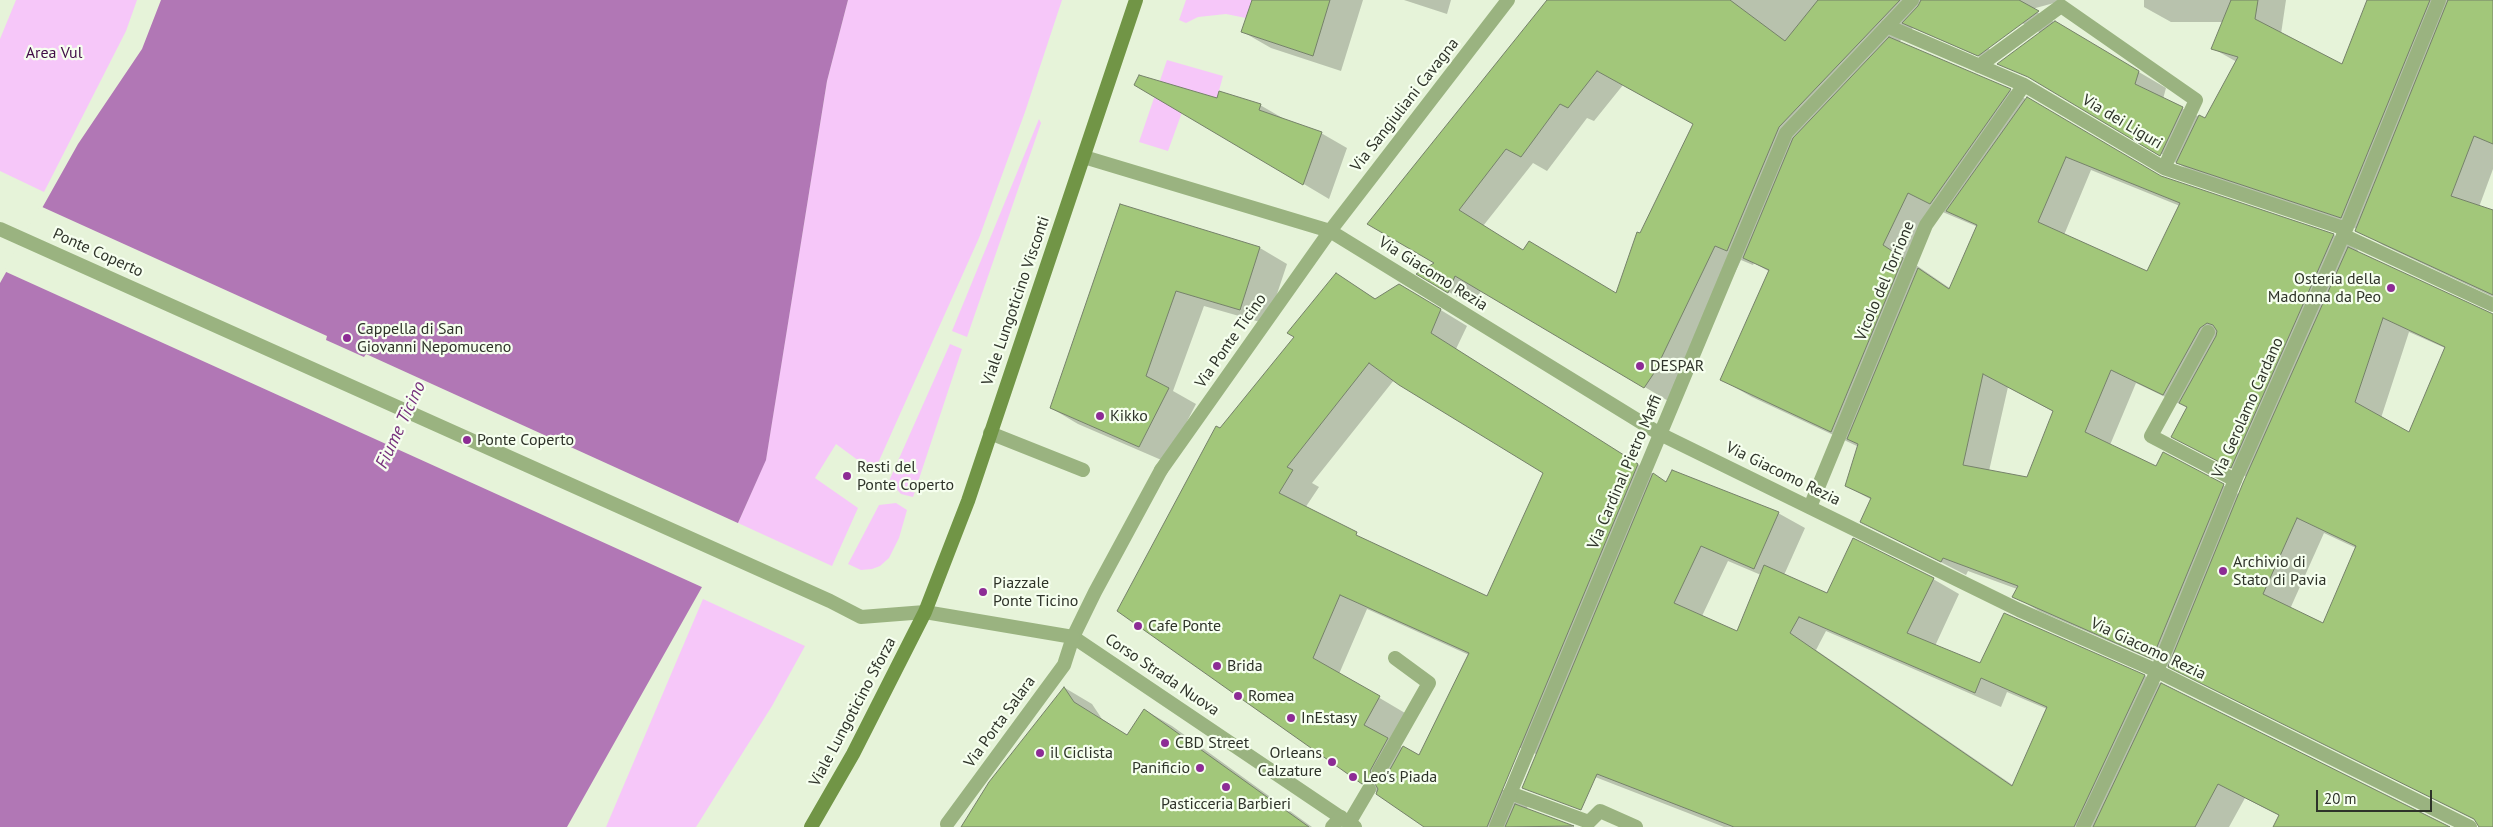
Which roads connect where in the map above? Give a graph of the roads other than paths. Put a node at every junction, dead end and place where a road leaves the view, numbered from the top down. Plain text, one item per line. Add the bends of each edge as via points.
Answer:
1 (1136, 0) edge
2 (1508, 0) edge
3 (1912, 0) edge
4 (2439, 0) edge
5 (1887, 26) junction
6 (1979, 66) junction
7 (2024, 85) junction
8 (1084, 157) junction
9 (2164, 168) junction
10 (0, 229) edge
11 (1330, 231) junction
12 (2345, 232) junction
13 (2493, 305) edge
14 (2208, 332) dead end
15 (990, 433) junction
16 (1660, 434) junction
17 (1083, 470) dead end
18 (2235, 480) junction
19 (1810, 507) junction
20 (925, 612) junction
21 (1073, 636) junction
22 (1395, 658) dead end
23 (2157, 671) junction
24 (1379, 771) dead end
25 (1369, 789) dead end
26 (1510, 793) junction
27 (1344, 823) edge
28 (946, 824) dead end
29 (811, 827) edge
30 (1496, 827) edge
31 (1636, 827) edge
32 (2083, 827) edge
33 (2470, 827) edge

1 - 8 main road, Viale Lungoticino Visconti
2 - 11 street, Via Sangiuliani Cavagna
3 - 5 street, Via Cardinal Pietro Maffi
4 - 12 street, Via Gerolamo Cardano
5 - 6 street, Via dei Liguri
5 - 16 street, Via Cardinal Pietro Maffi via 1786,133
6 - 7 street, Via dei Liguri
6 - 9 street via 2061,6 2196,100
7 - 9 street, Via dei Liguri
7 - 19 street, Vicolo del Torrione via 1926,225
8 - 11 street, Via Giacomo Rezia
8 - 15 main road, Viale Lungoticino Visconti
9 - 12 street, Via dei Liguri
10 - 20 street, Ponte Coperto via 861,616
11 - 16 street, Via Giacomo Rezia
11 - 21 street, Via Ponte Ticino via 1161,470
12 - 13 street, Via dei Liguri
12 - 18 street, Via Gerolamo Cardano
14 - 18 street via 2151,436
15 - 17 street
15 - 20 main road, Viale Lungoticino Visconti via 968,501
16 - 19 street, Via Giacomo Rezia
16 - 26 street, Via Cardinal Pietro Maffi
18 - 23 street, Via Gerolamo Cardano
19 - 23 street, Via Giacomo Rezia via 2019,610
20 - 21 street, Corso Strada Nuova
20 - 29 main road, Viale Lungoticino Sforza via 853,754
21 - 27 street, Corso Strada Nuova
21 - 28 street, Via Porta Salara via 1064,664
22 - 24 street via 1429,683
23 - 32 street, Via Gerolamo Cardano
23 - 33 street, Via Giacomo Rezia
25 - 27 street
26 - 30 street, Via Cardinal Pietro Maffi
26 - 31 street via 1589,822 1600,811

